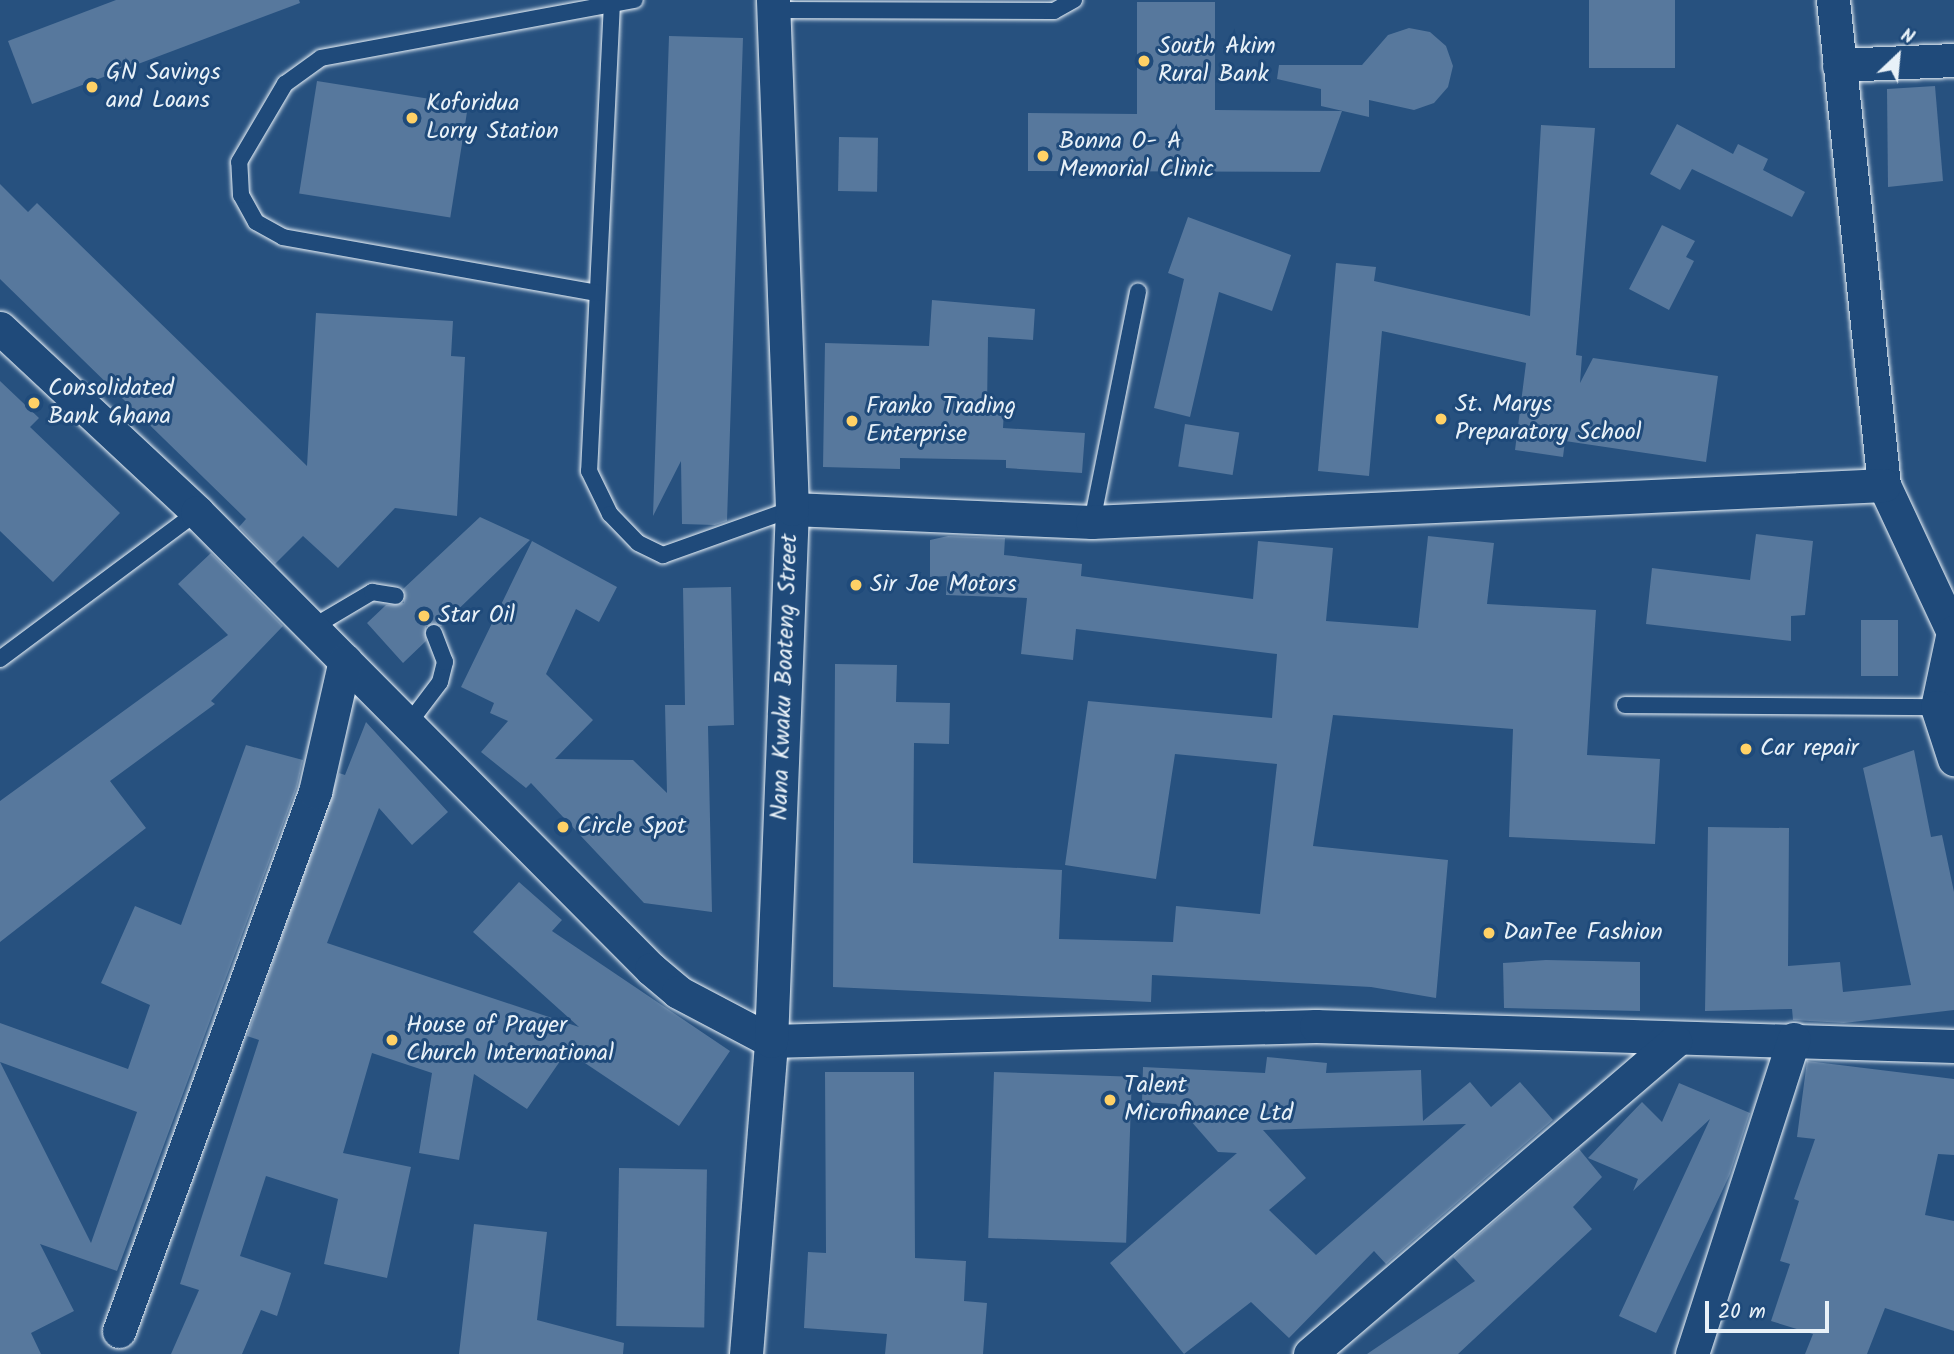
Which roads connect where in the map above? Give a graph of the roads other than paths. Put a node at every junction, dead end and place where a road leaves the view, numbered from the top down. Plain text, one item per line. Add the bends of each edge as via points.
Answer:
1 (635, 0) edge
2 (1074, 0) edge
3 (1833, 0) edge
4 (612, 3) junction
5 (773, 5) edge
6 (1954, 60) edge
7 (1839, 65) junction
8 (1138, 292) dead end
9 (597, 293) junction
10 (0, 328) edge
11 (1884, 485) junction
12 (792, 509) junction
13 (197, 512) junction
14 (1092, 522) junction
15 (396, 596) dead end
16 (313, 627) junction
17 (1954, 632) edge
18 (434, 633) dead end
19 (0, 659) edge
20 (345, 660) junction
21 (1625, 705) dead end
22 (1937, 707) junction
23 (406, 727) junction
24 (1954, 759) edge
25 (1794, 1039) junction
26 (771, 1041) junction
27 (1675, 1041) junction
28 (1954, 1046) edge
29 (119, 1331) dead end
30 (746, 1354) edge
31 (1310, 1354) edge
32 (1692, 1354) edge

1 - 4 lane
2 - 5 lane via 1054,11
3 - 7 street
4 - 9 lane
4 - 9 lane via 321,58 285,84 239,162 242,195 256,222 284,237
5 - 12 street, Nana Kwaku Boateng Street
6 - 7 street
7 - 11 street
8 - 14 lane
9 - 12 lane via 589,471 610,514 638,543 663,555
10 - 13 street
11 - 14 street
11 - 17 street
12 - 14 street
12 - 26 street, Nana Kwaku Boateng Street
13 - 16 street
13 - 19 lane
15 - 16 lane via 372,592
16 - 20 street
17 - 22 street
18 - 23 lane via 445,662 440,681
20 - 23 street
20 - 29 street via 315,792
21 - 22 lane
22 - 24 street
23 - 26 street via 660,976
25 - 27 street
25 - 28 street
25 - 32 street
26 - 27 street via 1316,1026
26 - 30 street, Nana Kwaku Boateng Street
27 - 31 street

